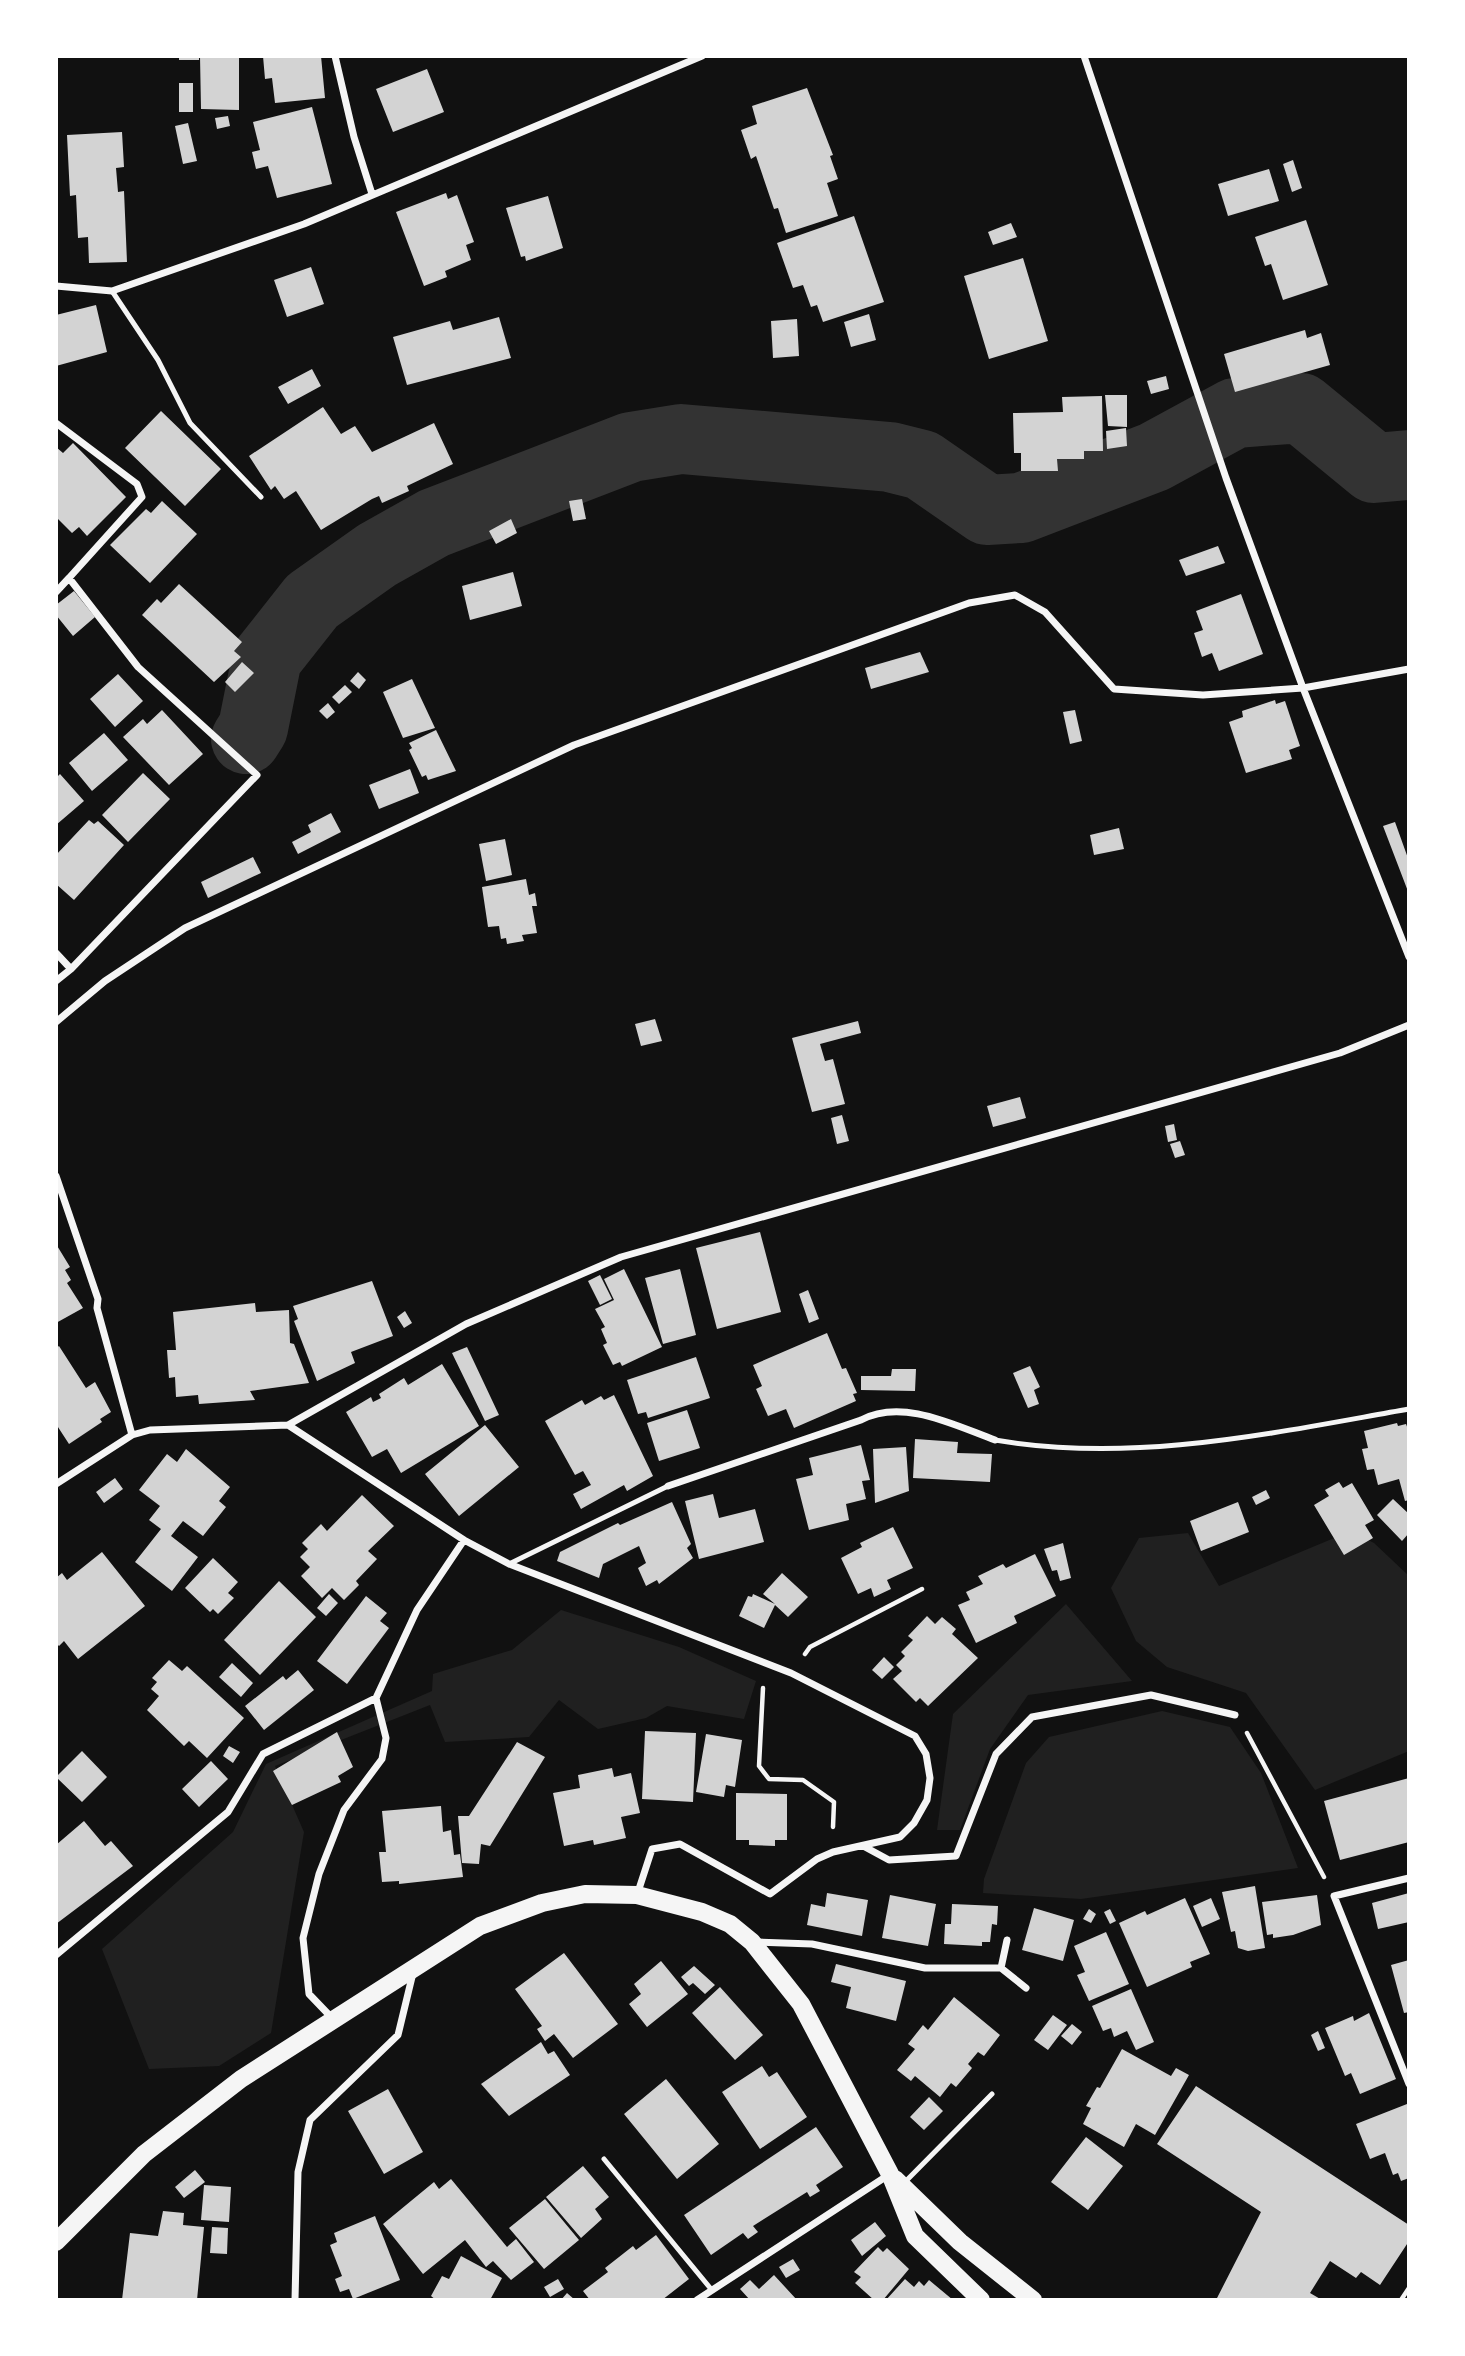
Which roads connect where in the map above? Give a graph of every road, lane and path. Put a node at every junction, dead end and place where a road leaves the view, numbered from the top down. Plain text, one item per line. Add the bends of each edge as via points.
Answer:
1 (335, 56) edge
2 (702, 56) edge
3 (1084, 56) edge
4 (372, 194) junction
5 (56, 286) edge
6 (112, 291) junction
7 (56, 424) edge
8 (261, 497) dead end
9 (69, 578) junction
10 (56, 592) edge
11 (1409, 669) edge
12 (1303, 688) junction
13 (56, 953) edge
14 (1409, 957) edge
15 (71, 969) junction
16 (56, 981) edge
17 (56, 1022) edge
18 (1409, 1024) edge
19 (56, 1176) edge
20 (1409, 1409) edge
21 (288, 1425) junction
22 (132, 1435) junction
23 (995, 1440) joint
24 (56, 1484) edge
25 (668, 1486) joint
26 (464, 1540) junction
27 (509, 1564) junction
28 (922, 1589) dead end
29 (764, 1663) junction
30 (791, 1673) junction
31 (376, 1698) junction
32 (1235, 1715) joint
33 (864, 1846) junction
34 (833, 1852) junction
35 (1409, 1878) edge
36 (638, 1895) junction
37 (1334, 1896) junction
38 (1007, 1941) dead end
39 (752, 1942) junction
40 (56, 1955) edge
41 (415, 1966) junction
42 (1001, 1968) junction
43 (1026, 1988) dead end
44 (332, 2018) junction
45 (1409, 2084) edge
46 (992, 2094) dead end
47 (604, 2159) dead end
48 (896, 2179) junction
49 (56, 2242) edge
50 (1409, 2288) edge
51 (711, 2289) junction
52 (295, 2300) edge
53 (697, 2300) edge
54 (981, 2300) edge
55 (1033, 2300) edge
56 (1401, 2300) edge

1 - 4 street
2 - 4 street
3 - 12 street via 1192,383
4 - 6 street via 304,224
5 - 6 street
6 - 8 lane via 158,360 190,424
7 - 9 street via 137,484 142,497
9 - 10 street
9 - 15 street via 138,667 257,775
11 - 12 street
12 - 14 street
12 - 17 street via 1203,695 1114,689 1045,612 1014,595 969,603 573,745 185,928 105,981
13 - 15 street
15 - 16 street
18 - 21 street via 1340,1053 621,1257 466,1324
19 - 22 street via 98,1299
20 - 23 lane via 1179,1447 1087,1449
21 - 22 street via 150,1430
21 - 26 street
22 - 24 street
23 - 25 street via 933,1418 877,1411
25 - 27 lane
26 - 27 street
26 - 31 street via 417,1610
27 - 29 street
28 - 30 path via 810,1647
29 - 30 street
29 - 34 path via 759,1766 769,1779 803,1780 834,1802
30 - 33 street via 915,1736 926,1755 927,1800 914,1823 900,1837
31 - 40 street via 262,1754 228,1812
31 - 44 street via 386,1738 382,1759 344,1810 319,1874 303,1938 309,1994
32 - 33 street via 1152,1695 1032,1717 996,1754 956,1856 889,1860
32 - 37 path
33 - 34 street
34 - 36 street via 770,1894 680,1844 652,1849
35 - 37 street
36 - 39 main road via 702,1912 730,1924
36 - 41 main road via 585,1894 542,1903 480,1926
37 - 45 street
38 - 42 street
39 - 42 street via 812,1944 925,1968
39 - 48 main road via 801,2004
41 - 44 main road
41 - 52 street via 398,2035 310,2120 298,2172
42 - 43 street
44 - 49 main road via 241,2078 144,2154
46 - 48 lane
47 - 51 lane
48 - 51 street
48 - 54 main road via 915,2235
48 - 55 main road via 960,2242
50 - 56 path
51 - 53 street

